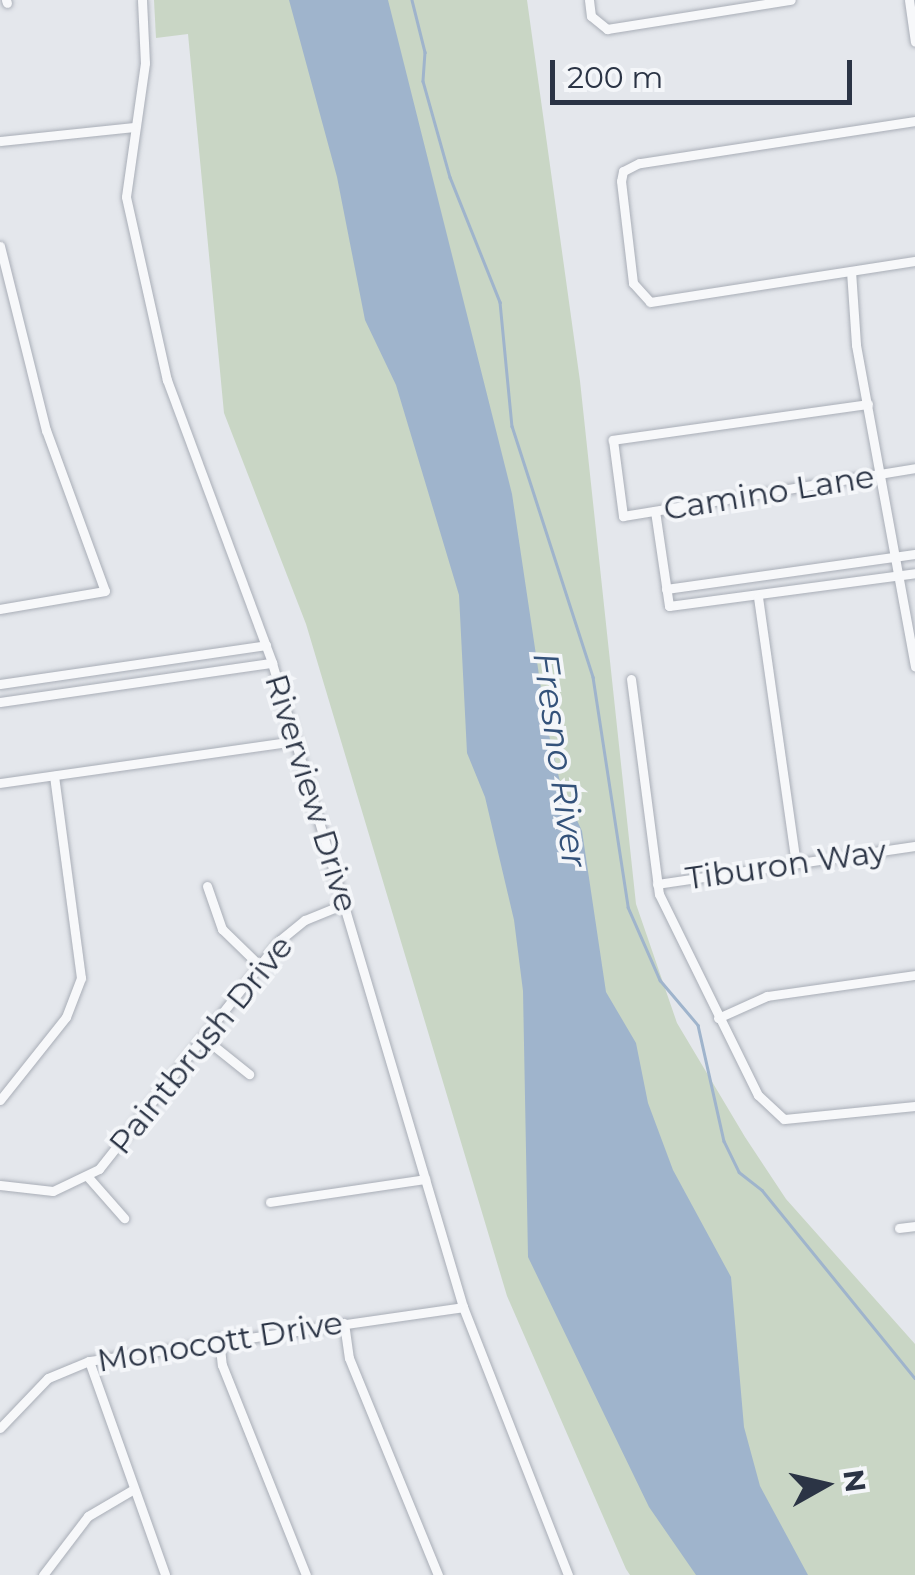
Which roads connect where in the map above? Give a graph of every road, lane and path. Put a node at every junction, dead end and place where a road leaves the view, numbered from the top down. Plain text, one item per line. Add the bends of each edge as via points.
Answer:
1 (142, 0) edge
2 (589, 0) edge
3 (791, 0) edge
4 (909, 0) edge
5 (724, 5) edge
6 (915, 42) edge
7 (915, 122) edge
8 (134, 128) junction
9 (0, 141) edge
10 (0, 246) edge
11 (915, 262) edge
12 (851, 271) junction
13 (868, 404) junction
14 (915, 468) edge
15 (882, 476) junction
16 (654, 511) junction
17 (915, 554) edge
18 (898, 557) junction
19 (915, 573) edge
20 (901, 575) junction
21 (666, 588) junction
22 (758, 597) junction
23 (0, 608) edge
24 (266, 646) junction
25 (914, 650) edge
26 (272, 662) junction
27 (915, 667) edge
28 (630, 679) dead end
29 (0, 684) edge
30 (0, 702) edge
31 (294, 740) junction
32 (54, 776) junction
33 (0, 783) edge
34 (915, 846) edge
35 (796, 863) junction
36 (657, 884) junction
37 (207, 886) dead end
38 (344, 904) junction
39 (259, 965) junction
40 (915, 976) edge
41 (718, 1018) junction
42 (204, 1038) junction
43 (250, 1074) dead end
44 (0, 1100) edge
45 (915, 1106) edge
46 (88, 1177) junction
47 (425, 1179) junction
48 (2, 1186) edge
49 (0, 1199) edge
50 (270, 1202) dead end
51 (124, 1218) dead end
52 (915, 1226) edge
53 (899, 1228) dead end
54 (463, 1307) junction
55 (344, 1323) junction
56 (219, 1338) junction
57 (89, 1361) junction
58 (0, 1428) edge
59 (134, 1490) junction
60 (42, 1575) edge
61 (166, 1575) edge
62 (306, 1575) edge
63 (438, 1575) edge
64 (568, 1575) edge

1 - 8 street, Riverview Drive via 145,63
2 - 5 street via 591,16 607,28
3 - 5 street
4 - 6 street
7 - 12 street via 624,170 633,283 650,302
8 - 9 street
8 - 24 street, Riverview Drive via 128,213 167,380
10 - 23 street via 46,430 105,591
11 - 12 street
12 - 13 street
13 - 15 street
13 - 16 street, Camino Lane via 613,440 623,516
14 - 15 street, Camino Lane
15 - 16 street, Camino Lane
15 - 18 street
16 - 21 street
17 - 18 street
18 - 20 street
18 - 21 street
19 - 20 street
20 - 22 street
20 - 25 street
21 - 22 street via 668,606
22 - 35 street
24 - 26 street, Riverview Drive
24 - 29 street
25 - 27 street
26 - 30 street
26 - 31 street, Riverview Drive
28 - 36 street
31 - 32 street
31 - 38 street, Riverview Drive
32 - 33 street
32 - 44 street via 81,978 66,1017
34 - 35 street, Tiburon Way
35 - 36 street, Tiburon Way
36 - 41 street
37 - 39 street via 222,930
38 - 39 street, Paintbrush Drive via 304,920
38 - 47 street, Riverview Drive
39 - 42 street, Paintbrush Drive
40 - 41 street via 767,996
41 - 45 street via 750,1082 784,1119
42 - 43 street
42 - 46 street, Paintbrush Drive via 110,1160
46 - 48 street, Paintbrush Drive via 53,1191
46 - 51 street
47 - 50 street
47 - 54 street, Riverview Drive
48 - 49 street
52 - 53 street
54 - 55 street, Monocott Drive
54 - 64 street, Riverview Drive
55 - 56 street, Monocott Drive
55 - 63 street via 348,1358
56 - 57 street, Monocott Drive
56 - 62 street via 222,1366
57 - 58 street, Monocott Drive via 48,1378
57 - 59 street
59 - 60 street via 88,1516
59 - 61 street

